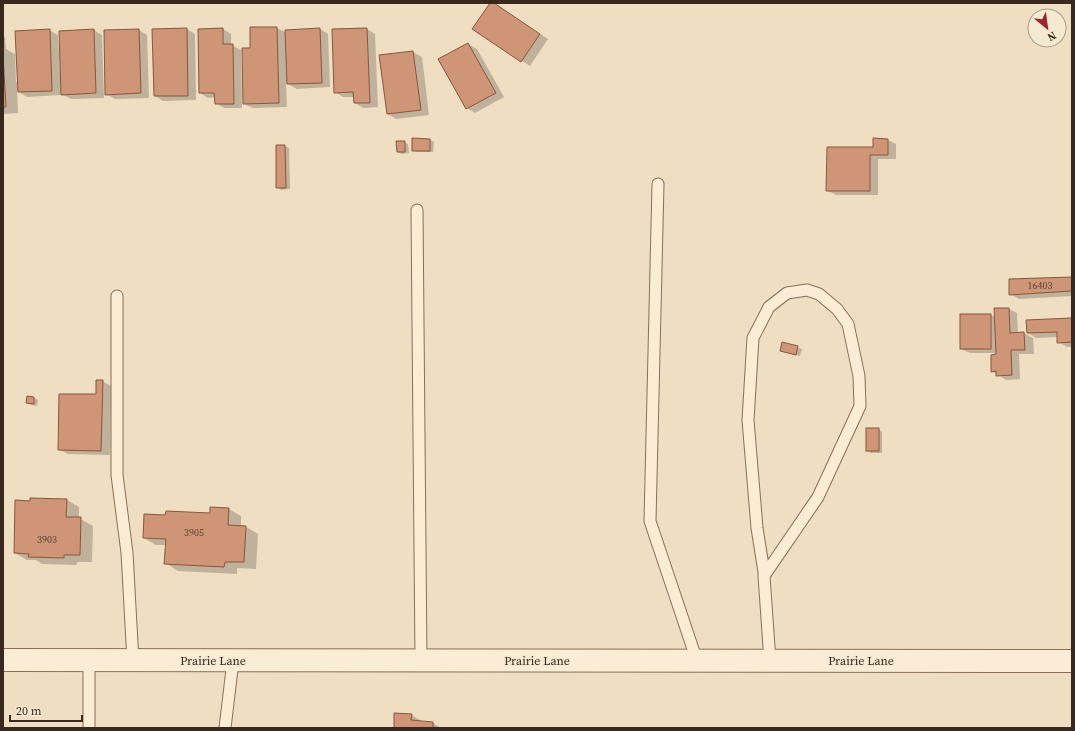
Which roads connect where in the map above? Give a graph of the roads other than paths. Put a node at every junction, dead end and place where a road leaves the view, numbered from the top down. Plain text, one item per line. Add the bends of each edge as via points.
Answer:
1 (658, 184) dead end
2 (417, 210) dead end
3 (117, 296) dead end
4 (764, 576) junction
5 (3, 660) edge
6 (133, 660) junction
7 (89, 661) junction
8 (233, 661) junction
9 (421, 661) junction
10 (697, 661) junction
11 (770, 661) junction
12 (1072, 662) edge
13 (89, 728) edge
14 (225, 728) edge

1 - 10 lane via 650,521
2 - 9 lane
3 - 6 lane via 117,475 127,553
4 - 4 lane via 756,528 748,420 754,338 769,307 787,293 807,290 820,294 837,309 848,324 859,376 860,406 818,497
4 - 11 lane
5 - 7 street, Prairie Lane
6 - 7 street, Prairie Lane
6 - 8 street, Prairie Lane
7 - 13 lane
8 - 9 street, Prairie Lane
8 - 14 lane
9 - 10 street, Prairie Lane
10 - 11 street, Prairie Lane
11 - 12 street, Prairie Lane

